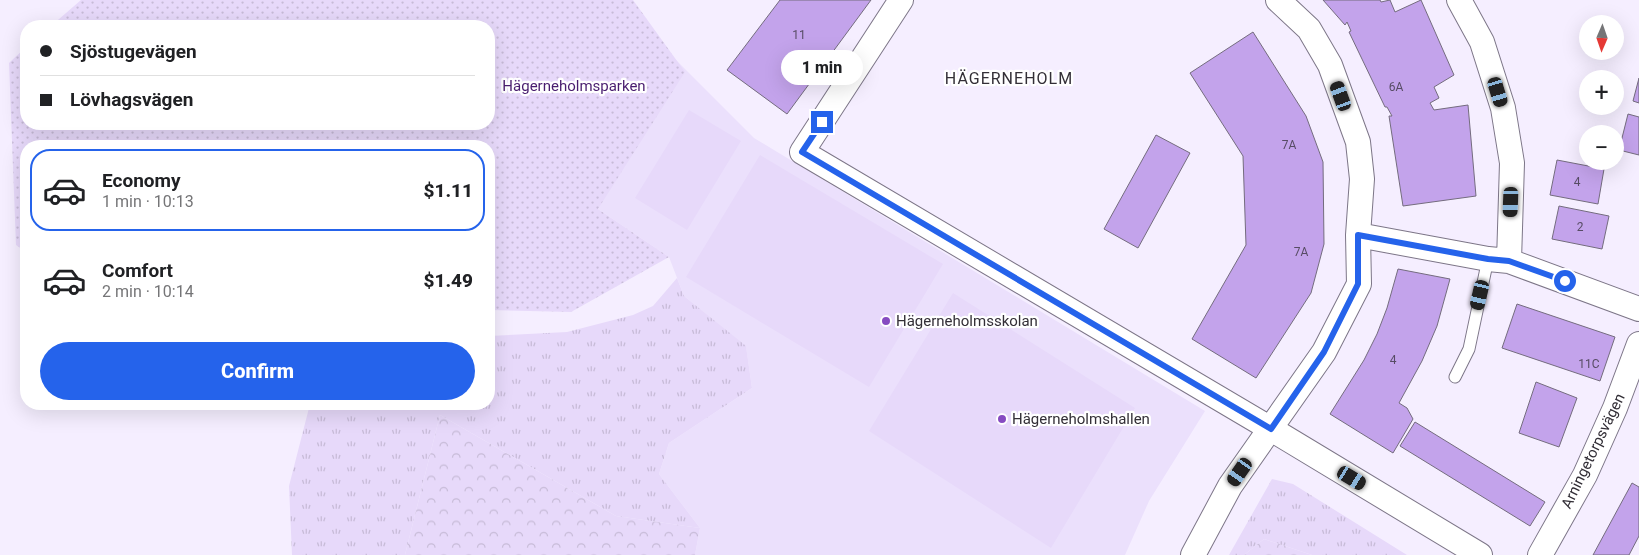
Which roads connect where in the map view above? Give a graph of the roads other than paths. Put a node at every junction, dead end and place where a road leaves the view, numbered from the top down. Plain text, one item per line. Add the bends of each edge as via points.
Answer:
1 (901, 0) edge
2 (1278, 0) edge
3 (1459, 0) edge
4 (1358, 235) junction
5 (1498, 260) junction
6 (1639, 309) edge
7 (1639, 344) edge
8 (1455, 377) dead end
9 (1271, 429) junction
10 (1193, 555) edge
11 (1480, 555) edge
12 (1540, 555) edge

1 - 9 street via 802,152
2 - 4 street via 1309,29 1330,65 1358,142 1362,179
3 - 5 street via 1482,42 1502,108 1512,163
4 - 5 street
4 - 9 street via 1358,284 1324,352
5 - 6 street
5 - 8 lane via 1469,349
7 - 12 street, Arningetorpsvägen via 1585,475
9 - 10 street via 1230,486
9 - 11 street

